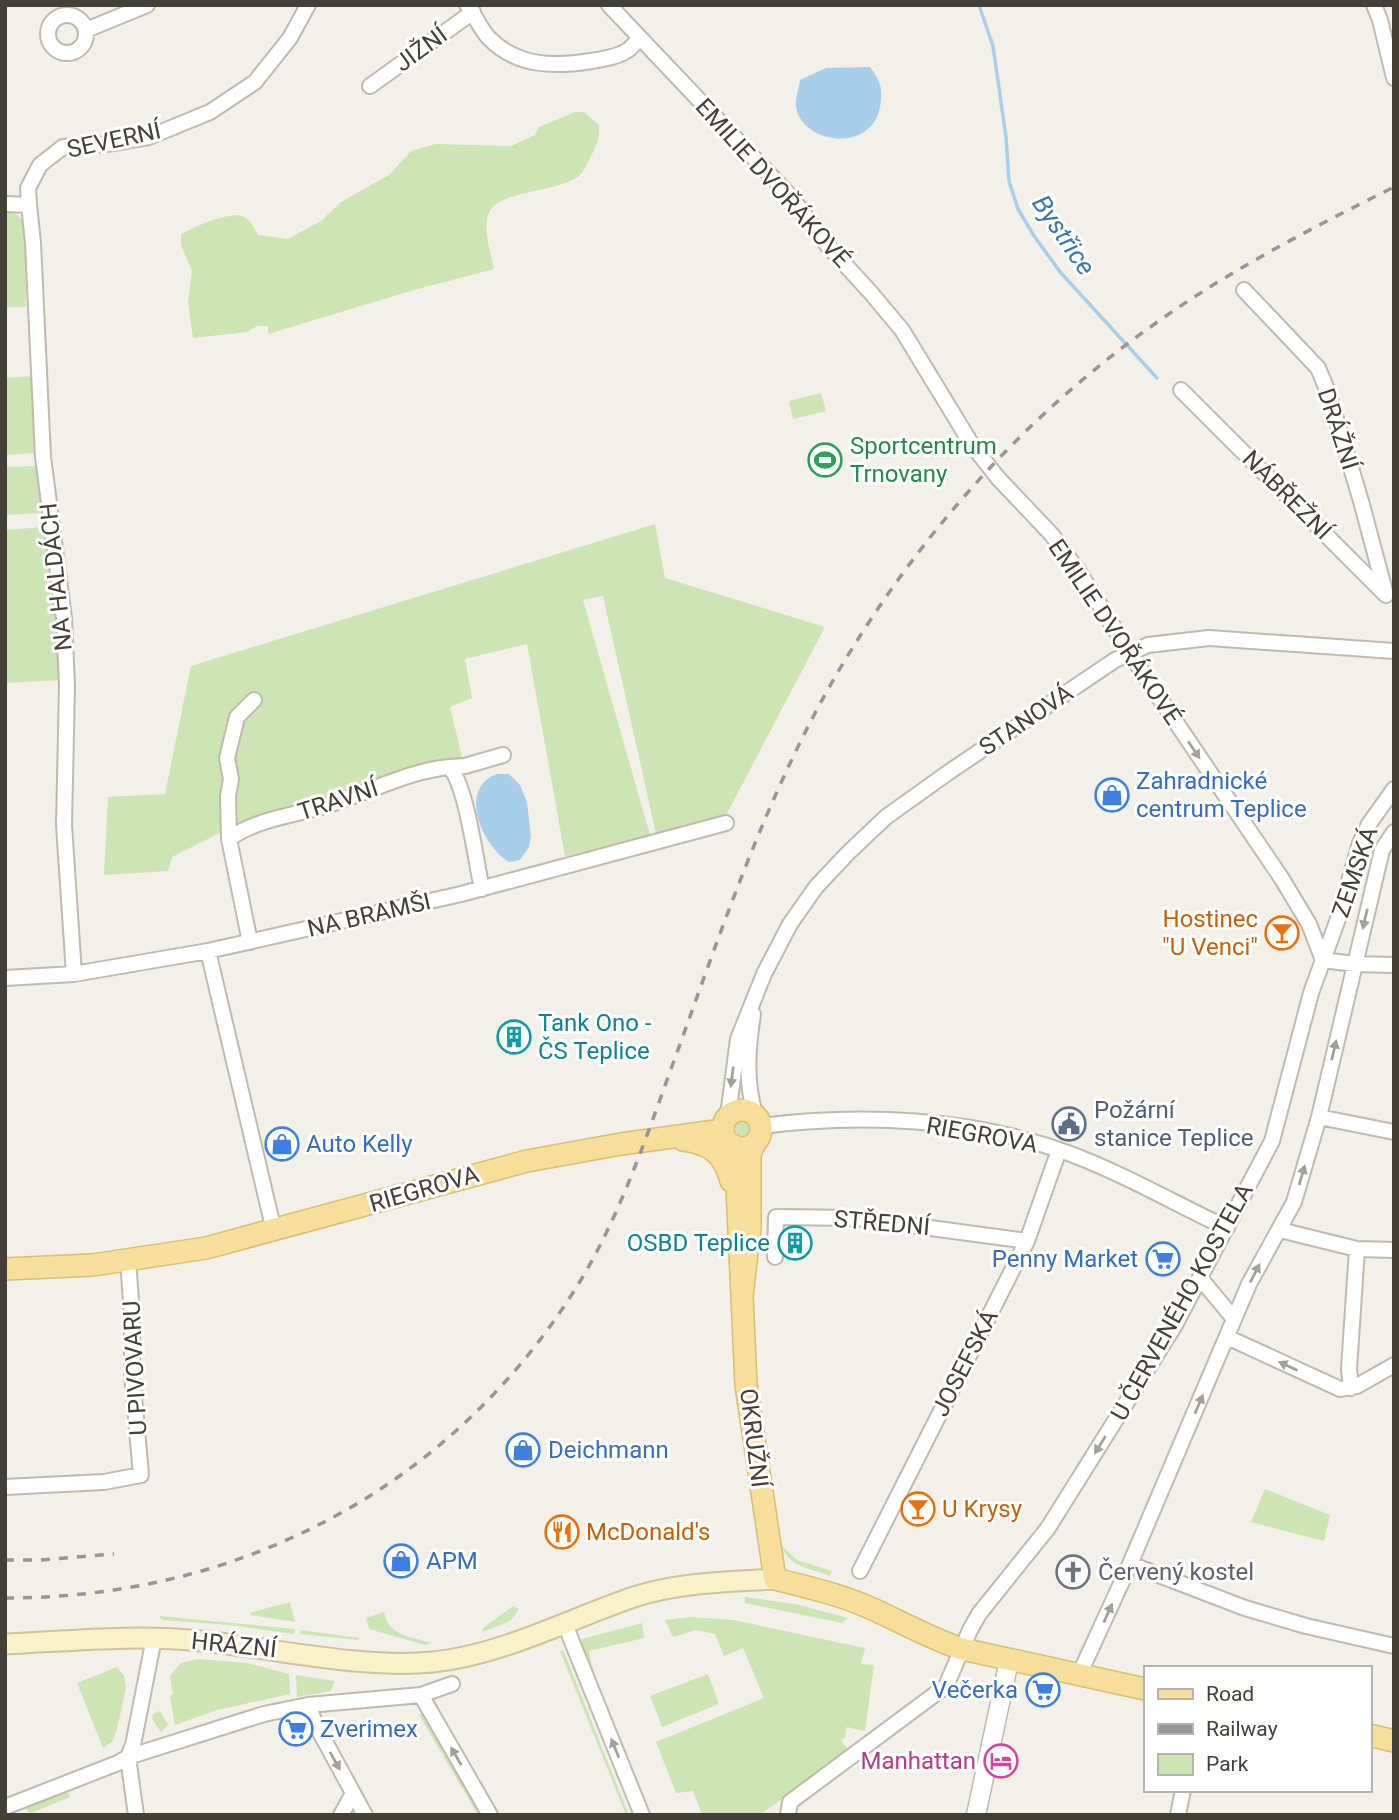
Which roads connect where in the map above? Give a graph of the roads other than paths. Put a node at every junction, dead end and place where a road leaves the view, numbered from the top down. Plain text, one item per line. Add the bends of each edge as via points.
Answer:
1 (147, 5) edge
2 (308, 5) edge
3 (609, 5) edge
4 (1374, 5) edge
5 (470, 9) edge
6 (86, 30) dead end
7 (640, 38) junction
8 (1394, 78) edge
9 (370, 86) dead end
10 (5, 204) edge
11 (29, 205) junction
12 (1244, 290) dead end
13 (1181, 390) dead end
14 (1390, 596) edge
15 (1394, 651) edge
16 (1131, 652) junction
17 (254, 700) dead end
18 (503, 755) dead end
19 (449, 767) junction
20 (1394, 789) edge
21 (726, 823) dead end
22 (1394, 832) edge
23 (229, 838) junction
24 (482, 889) junction
25 (250, 942) junction
26 (208, 951) junction
27 (1323, 960) junction
28 (1354, 964) junction
29 (1394, 965) edge
30 (74, 974) junction
31 (5, 978) edge
32 (757, 992) junction
33 (1319, 1117) junction
34 (757, 1128) junction
35 (728, 1130) junction
36 (1394, 1132) edge
37 (666, 1137) junction
38 (1059, 1150) junction
39 (1227, 1228) junction
40 (1280, 1230) junction
41 (274, 1231) junction
42 (738, 1235) junction
43 (1027, 1241) junction
44 (1357, 1249) junction
45 (1394, 1250) edge
46 (775, 1257) dead end
47 (128, 1260) junction
48 (5, 1269) edge
49 (1201, 1279) junction
50 (742, 1296) junction
51 (1234, 1319) junction
52 (1227, 1337) junction
53 (1394, 1364) edge
54 (1351, 1388) junction
55 (5, 1487) edge
56 (1130, 1564) junction
57 (860, 1571) dead end
58 (775, 1579) junction
59 (564, 1622) junction
60 (154, 1638) junction
61 (5, 1644) edge
62 (1394, 1646) edge
63 (962, 1649) junction
64 (1009, 1661) junction
65 (1079, 1675) junction
66 (452, 1684) dead end
67 (1144, 1689) edge
68 (421, 1695) junction
69 (308, 1705) junction
70 (1371, 1735) edge
71 (1394, 1741) edge
72 (128, 1757) junction
73 (1183, 1792) edge
74 (353, 1793) junction
75 (5, 1807) edge
76 (641, 1813) edge
77 (136, 1815) edge
78 (341, 1815) edge
79 (365, 1815) edge
80 (490, 1815) edge
81 (788, 1815) edge
82 (976, 1815) edge
83 (1178, 1815) edge

1 - 6 street
2 - 11 street, SEVERNÍ via 290,38 255,82 210,112 149,137 63,147 40,165 28,188
3 - 7 street, EMILIE DVOŘÁKOVÉ
4 - 8 street
5 - 7 street via 488,37 522,59 542,64 560,66 610,58 627,51
5 - 9 street, JIŽNÍ
7 - 16 street, EMILIE DVOŘÁKOVÉ via 791,197 888,313 972,445 1067,554
10 - 11 street
11 - 30 street, NA HALDÁCH via 43,457 64,618 64,825
12 - 14 street, DRÁŽNÍ via 1318,368
13 - 14 street, NÁBŘEŽNÍ
15 - 16 street, STANOVÁ via 1209,638 1162,641
16 -> 27 street, EMILIE DVOŘÁKOVÉ via 1282,879 1309,923
16 - 32 street, STANOVÁ via 886,817 803,904
17 - 23 street via 237,717 228,749
18 - 19 street, TRAVNÍ
19 - 23 street, TRAVNÍ via 246,828
19 - 24 street via 461,789
20 - 27 street, ZEMSKÁ via 1362,836
21 - 24 street, NA BRAMŠI
22 -> 28 street, U ČERVENÉHO KOSTELA via 1382,850
23 - 25 street
24 - 25 street, NA BRAMŠI
25 - 26 street, NA BRAMŠI
26 - 30 street, NA BRAMŠI
26 - 41 street
27 - 28 street
27 - 39 street, U ČERVENÉHO KOSTELA via 1272,1141
28 - 29 street
33 -> 28 street, U ČERVENÉHO KOSTELA
30 - 31 street, NA BRAMŠI
32 - 34 street, STANOVÁ via 748,1063
32 -> 35 street, STANOVÁ via 738,1039
33 - 36 street
40 -> 33 street, U ČERVENÉHO KOSTELA via 1294,1202
34 - 35 main road via 743,1148
34 - 35 main road via 742,1110
34 - 38 street, RIEGROVA via 805,1120 861,1119 972,1129
34 - 50 main road, OKRUŽNÍ via 750,1154 750,1227
35 - 37 main road, RIEGROVA
35 - 42 main road, OKRUŽNÍ via 736,1165
37 - 41 main road, RIEGROVA via 527,1161
37 - 42 main road via 704,1144 721,1156 731,1182
38 - 39 street, RIEGROVA
38 - 43 street, JOSEFSKÁ
39 - 49 street, U ČERVENÉHO KOSTELA
40 - 44 street
51 -> 40 street, U ČERVENÉHO KOSTELA
41 - 47 main road, RIEGROVA
42 - 50 main road, OKRUŽNÍ
43 - 46 street, STŘEDNÍ via 856,1218 776,1217
43 - 57 street, JOSEFSKÁ
44 - 45 street
44 - 54 street
47 - 48 main road, RIEGROVA
47 - 55 street, U PIVOVARU via 141,1475 104,1482
49 - 51 street
49 -> 63 street, U ČERVENÉHO KOSTELA via 1048,1528 979,1614
50 - 58 main road, OKRUŽNÍ via 746,1385
51 - 52 street, U ČERVENÉHO KOSTELA
54 -> 52 street via 1337,1388
56 -> 52 street, U ČERVENÉHO KOSTELA
53 - 54 street
56 - 62 street via 1245,1608
65 -> 56 street, U ČERVENÉHO KOSTELA
58 - 59 main road, HRÁZNÍ via 696,1584 648,1593
58 - 63 main road via 830,1592
59 - 60 main road, HRÁZNÍ via 462,1658 432,1662 376,1662
76 -> 59 street
60 - 61 main road, HRÁZNÍ
60 - 72 street
63 - 64 main road
63 - 81 street, U ČERVENÉHO KOSTELA via 947,1686 790,1802
64 - 65 main road
64 - 82 street
65 - 67 main road
66 - 68 street
68 - 69 street
80 -> 68 street
69 - 72 street via 225,1725
69 -> 74 street
70 - 71 main road
72 - 75 street
72 - 77 street
73 - 83 street
74 - 78 street
74 - 79 street

